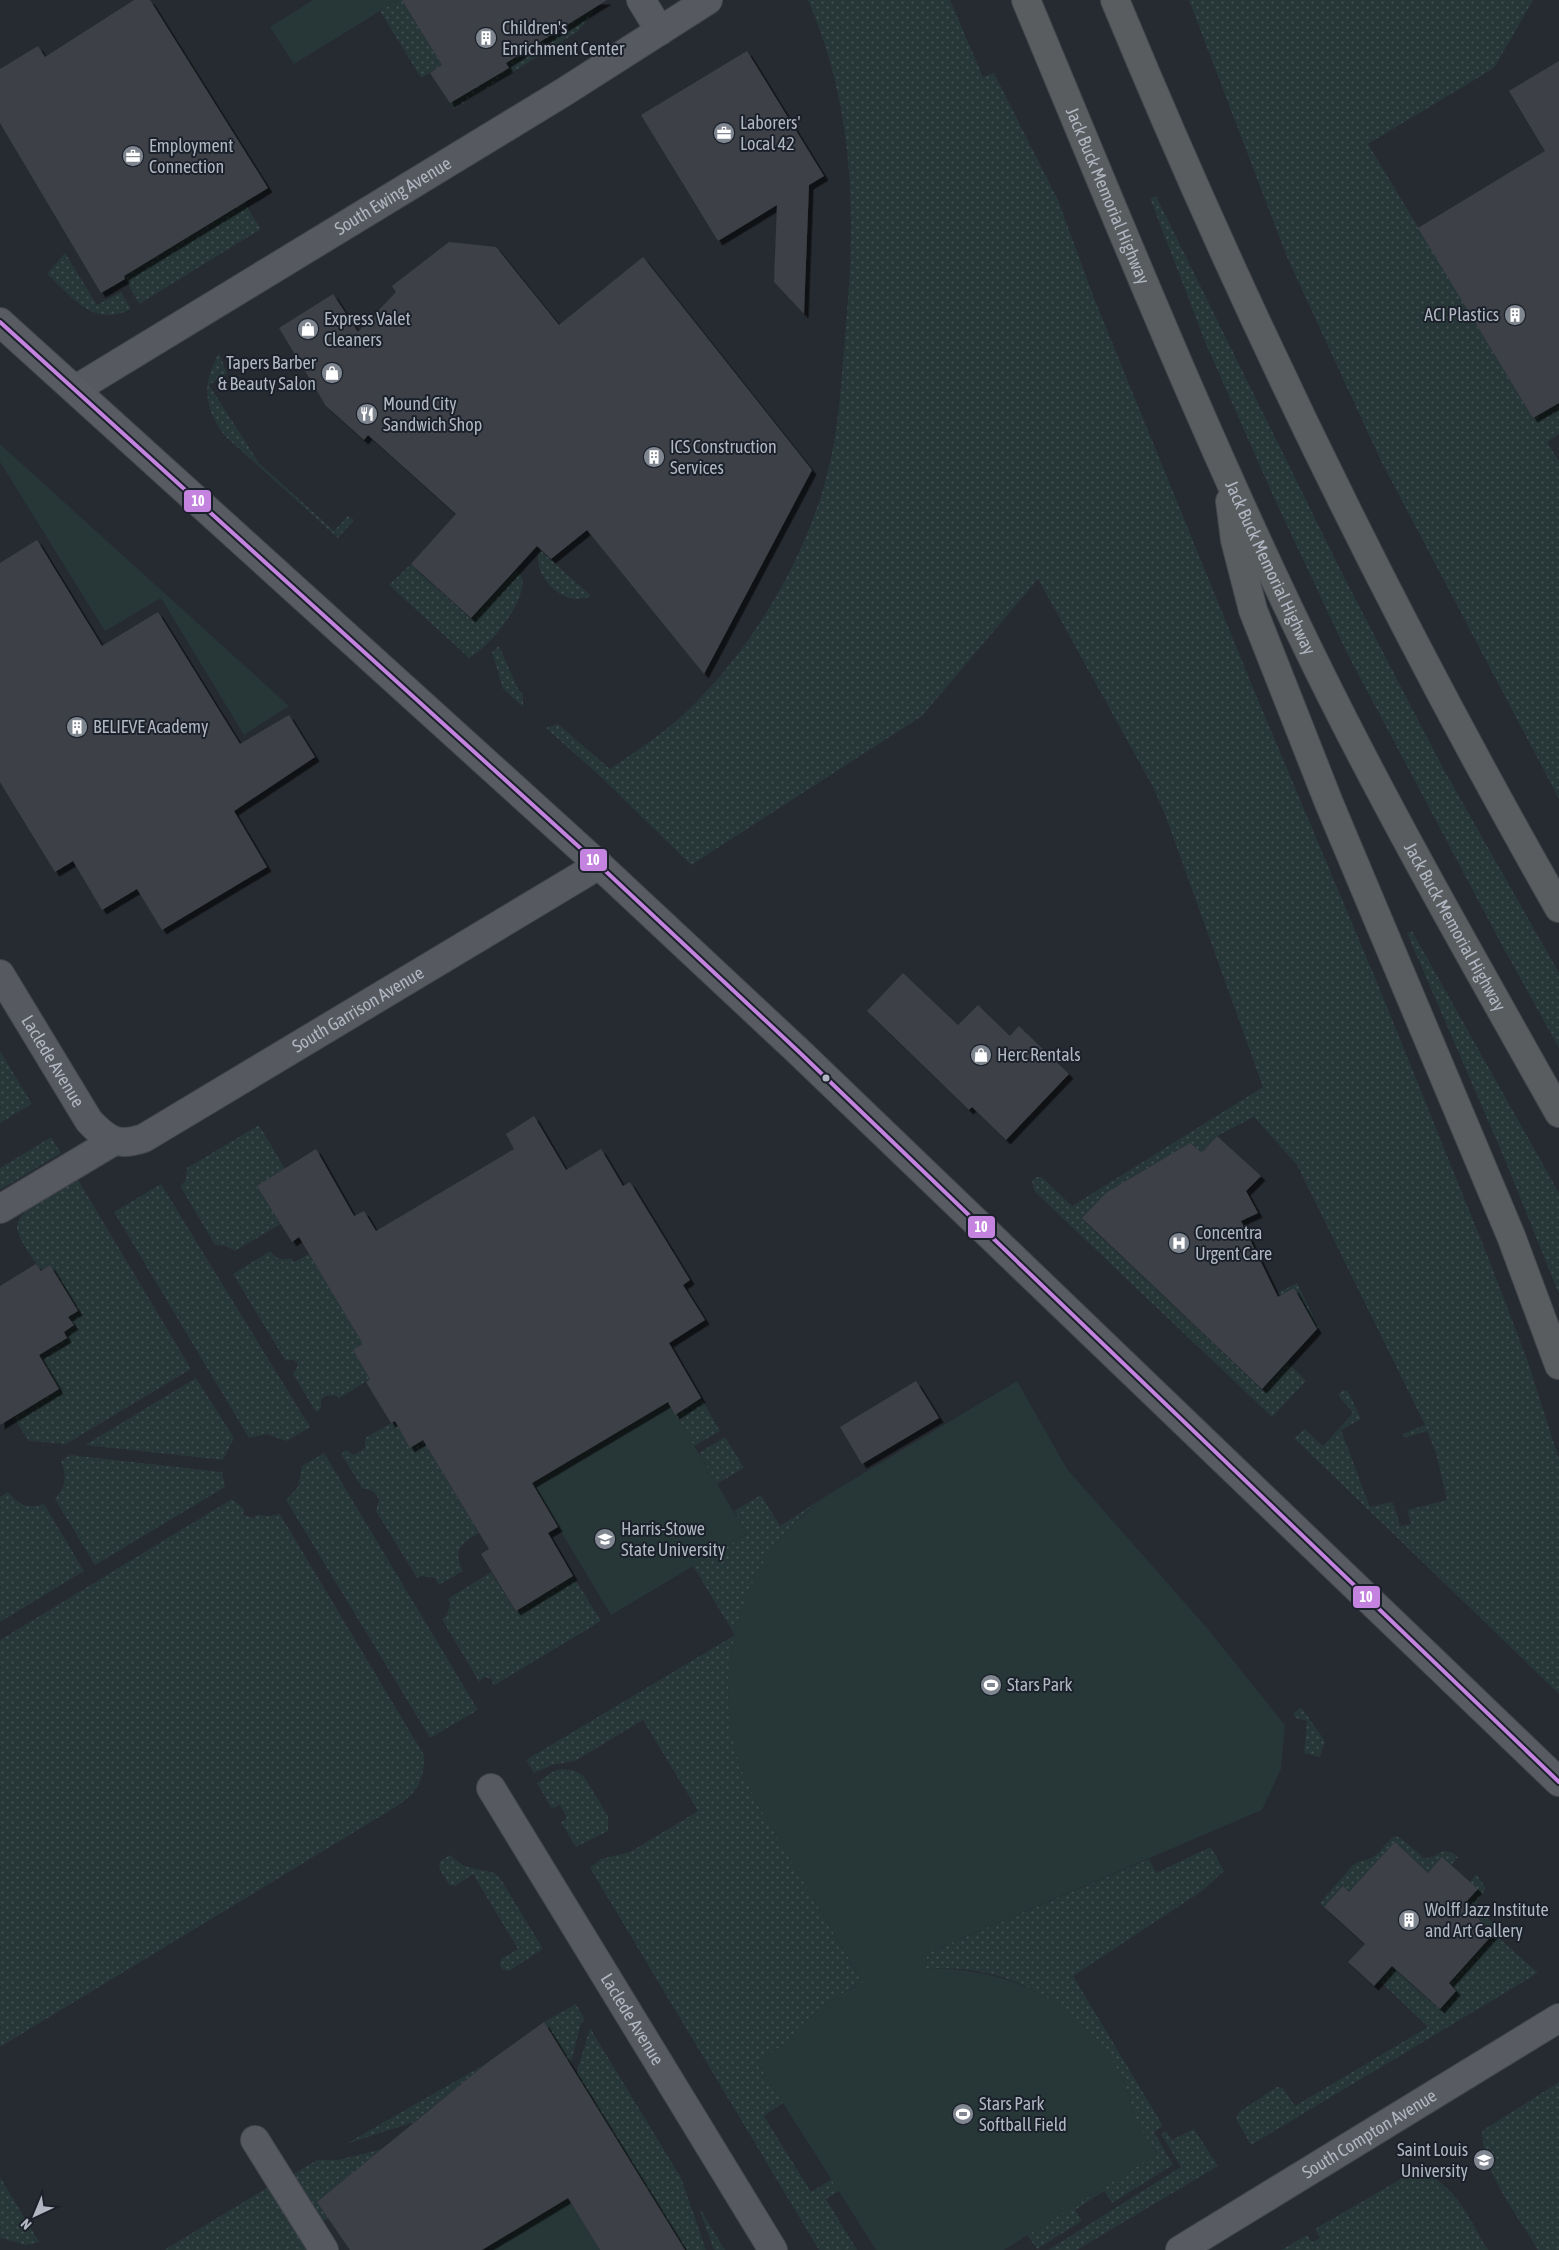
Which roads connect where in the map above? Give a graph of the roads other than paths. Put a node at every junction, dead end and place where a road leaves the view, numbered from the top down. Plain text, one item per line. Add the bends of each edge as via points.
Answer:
1 (641, 0) edge
2 (708, 0) edge
3 (1026, 0) edge
4 (1114, 0) edge
5 (660, 30) junction
6 (0, 322) edge
7 (76, 390) junction
8 (1226, 475) junction
9 (599, 865) junction
10 (1559, 908) edge
11 (0, 974) edge
12 (1559, 1113) edge
13 (114, 1141) junction
14 (0, 1210) edge
15 (1559, 1365) edge
16 (1559, 1782) edge
17 (491, 1788) dead end
18 (1559, 2018) edge
19 (255, 2140) dead end
20 (324, 2250) edge
21 (773, 2250) edge
22 (1180, 2250) edge

1 - 5 street
2 - 5 street, South Ewing Avenue
3 - 8 highway, Jack Buck Memorial Highway
4 - 10 highway via 1244,296 1321,460 1426,664
5 - 7 street, South Ewing Avenue
6 - 7 main road
7 - 9 main road
8 - 12 highway, Jack Buck Memorial Highway via 1369,768
8 - 15 highway via 1235,540 1253,610 1329,803 1511,1236
9 - 13 street, South Garrison Avenue via 144,1138 128,1143
9 - 16 main road via 851,1100
11 - 13 street, Laclede Avenue via 89,1122
13 - 14 street
17 - 21 street, Laclede Avenue
18 - 22 main road, South Compton Avenue
19 - 20 street

